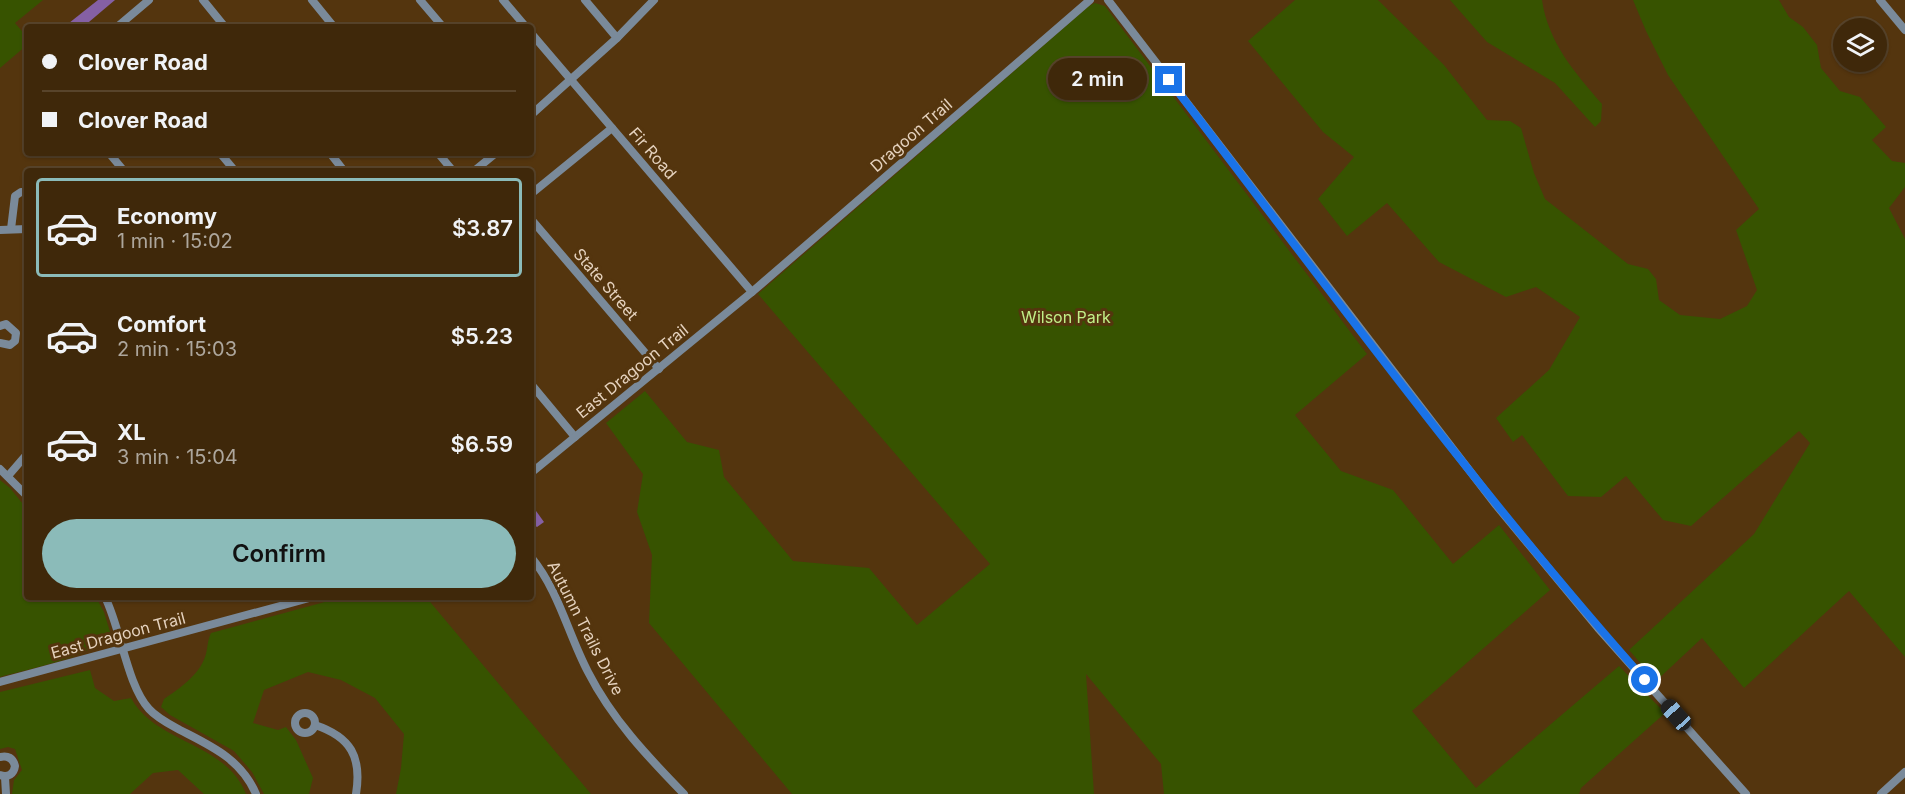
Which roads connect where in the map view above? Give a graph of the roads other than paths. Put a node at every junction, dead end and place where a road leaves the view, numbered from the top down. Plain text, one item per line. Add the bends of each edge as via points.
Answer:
1 (149, 0) edge
2 (203, 0) edge
3 (312, 0) edge
4 (420, 0) edge
5 (503, 0) edge
6 (585, 0) edge
7 (654, 0) edge
8 (1090, 0) edge
9 (1108, 0) edge
10 (1880, 0) edge
11 (121, 24) edge
12 (223, 24) edge
13 (332, 24) edge
14 (440, 24) edge
15 (523, 24) edge
16 (1905, 30) edge
17 (534, 37) edge
18 (617, 38) junction
19 (570, 80) junction
20 (534, 111) edge
21 (612, 128) junction
22 (112, 156) edge
23 (222, 156) edge
24 (332, 156) edge
25 (440, 156) edge
26 (492, 156) edge
27 (122, 168) edge
28 (232, 168) edge
29 (342, 168) edge
30 (450, 168) edge
31 (478, 168) edge
32 (24, 192) edge
33 (534, 192) edge
34 (534, 223) edge
35 (11, 229) junction
36 (24, 229) edge
37 (0, 230) edge
38 (752, 292) junction
39 (0, 326) edge
40 (0, 343) edge
41 (659, 369) junction
42 (534, 388) edge
43 (575, 437) junction
44 (24, 457) edge
45 (0, 469) edge
46 (534, 471) edge
47 (8, 476) junction
48 (24, 493) edge
49 (534, 561) edge
50 (106, 600) edge
51 (302, 600) edge
52 (124, 648) junction
53 (0, 682) edge
54 (315, 725) dead end
55 (0, 757) edge
56 (1905, 772) edge
57 (2, 776) edge
58 (6, 794) edge
59 (256, 794) edge
60 (356, 794) edge
61 (684, 794) edge
62 (1746, 794) edge
63 (1881, 794) edge

1 - 11 street
2 - 12 street
3 - 13 street
4 - 14 street
5 - 15 street
6 - 18 street
7 - 18 street
8 - 38 street, Dragoon Trail
9 - 62 street via 1482,488
10 - 16 street
17 - 19 street, Fir Road
18 - 19 street
19 - 20 street
19 - 21 street, Fir Road
21 - 33 street
21 - 38 street, Fir Road
22 - 27 street
23 - 28 street
24 - 29 street
25 - 30 street
26 - 31 street
32 - 35 street via 15,196
34 - 41 street, State Street
35 - 36 street
35 - 37 street
38 - 41 street, East Dragoon Trail
39 - 40 street via 6,324 16,333 10,345
41 - 43 street, East Dragoon Trail
42 - 43 street
43 - 46 street, East Dragoon Trail
44 - 47 street
45 - 47 street
47 - 48 street
49 - 61 street, Autumn Trails Drive via 550,584 587,671 615,716
50 - 52 street
51 - 52 street, East Dragoon Trail
52 - 53 street, East Dragoon Trail
52 - 59 street via 136,690 149,709 230,758
54 - 60 street via 338,735 351,749 358,772
55 - 57 street via 14,762 12,773
56 - 63 street
57 - 58 street

